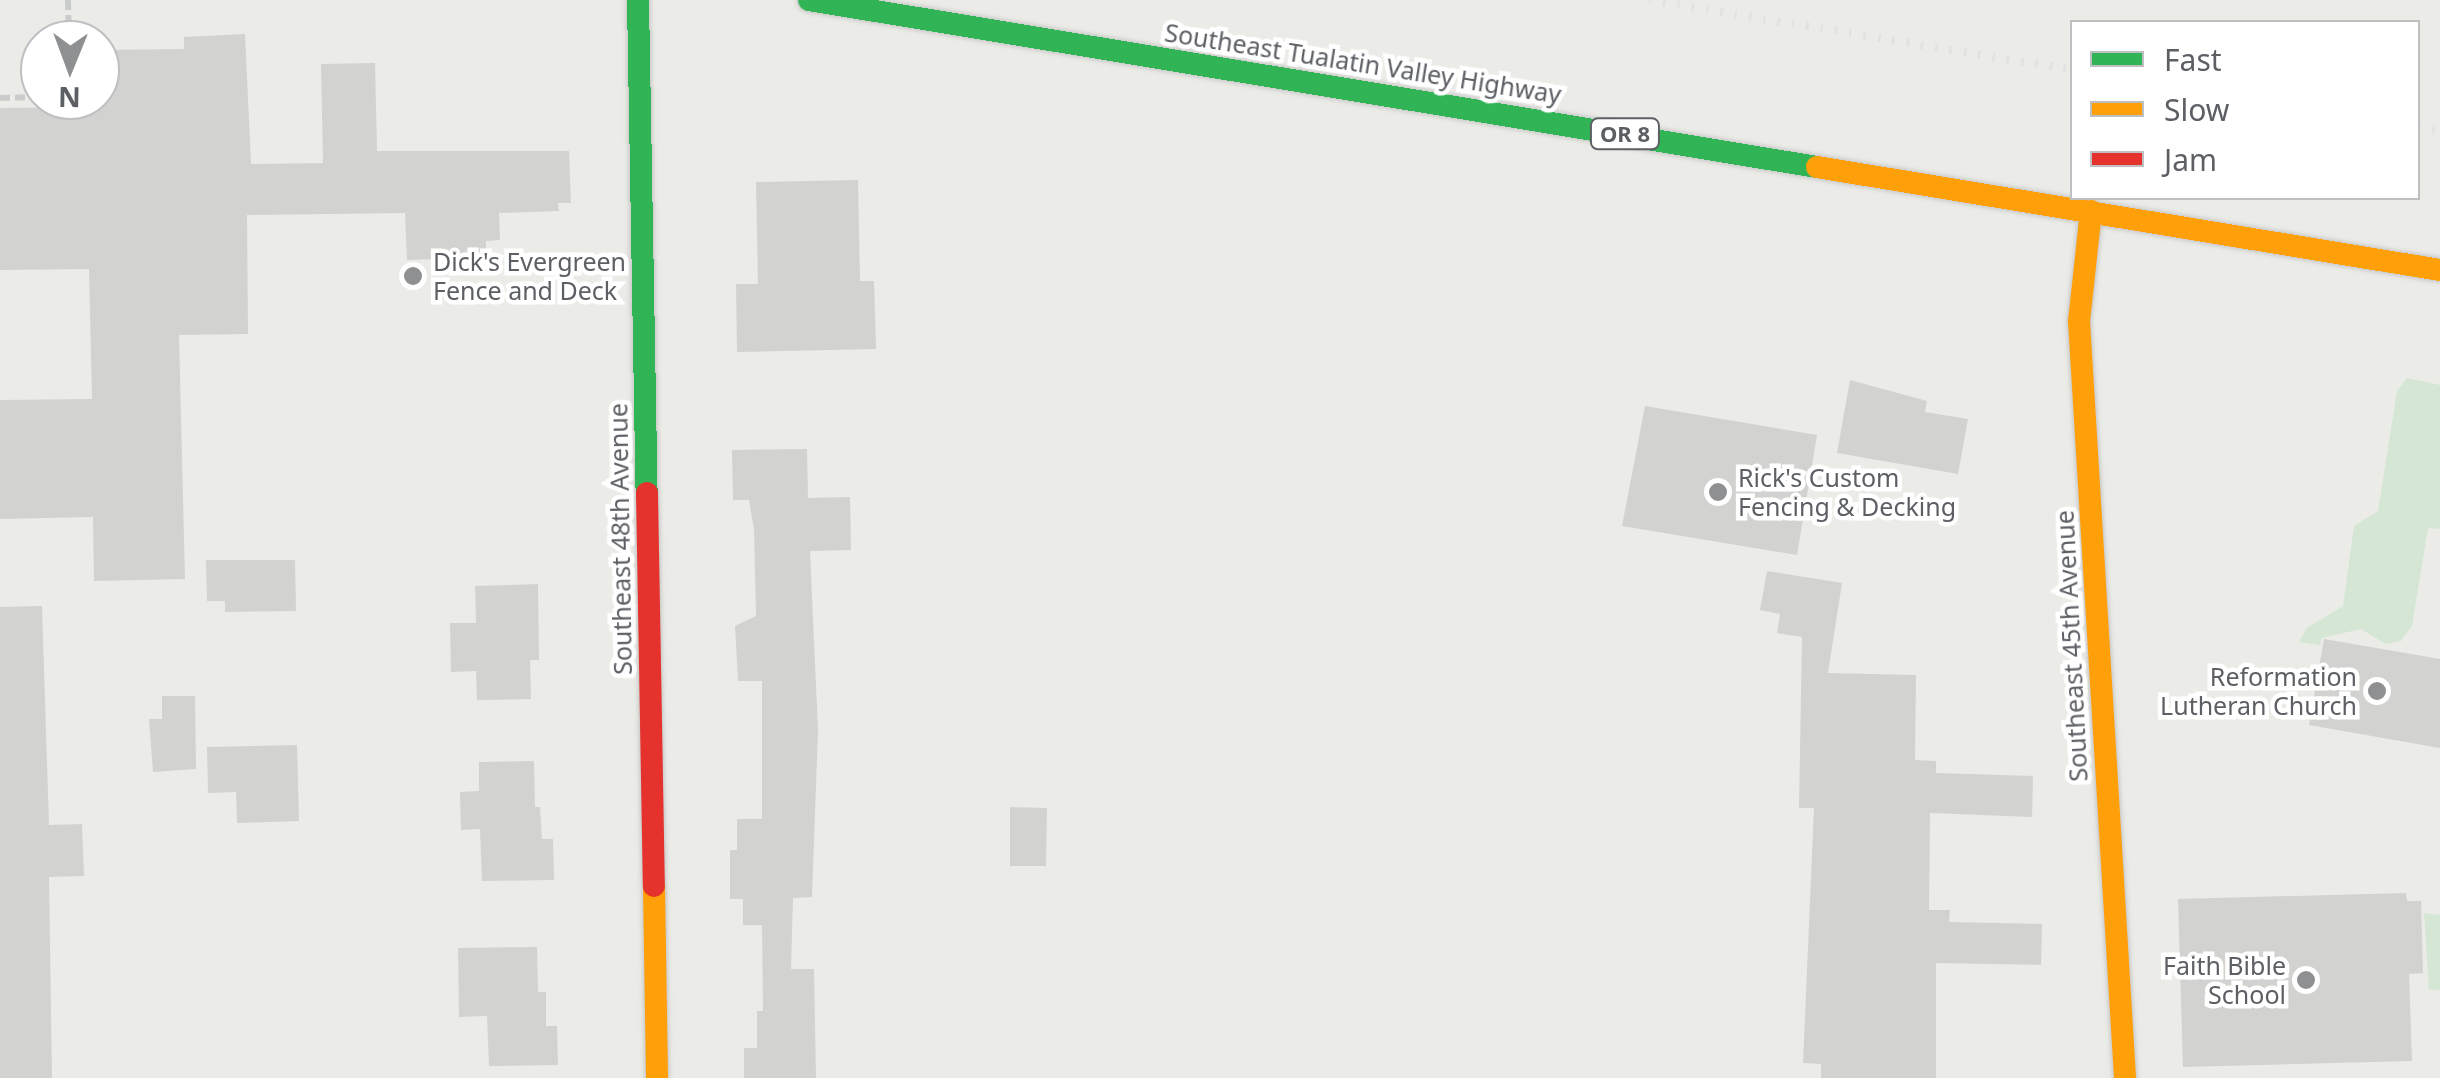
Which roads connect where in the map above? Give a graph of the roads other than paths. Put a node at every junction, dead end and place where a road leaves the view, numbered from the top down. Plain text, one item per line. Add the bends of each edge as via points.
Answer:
1 (638, 0) edge
2 (809, 0) edge
3 (2091, 211) junction
4 (2440, 270) edge
5 (656, 1078) edge
6 (2125, 1078) edge

1 - 5 street, Southeast 48th Avenue
2 - 3 street, Southeast Tualatin Valley Highway / OR 8
3 - 4 street, Southeast Tualatin Valley Highway / OR 8
3 - 6 street, Southeast 45th Avenue via 2079,322

